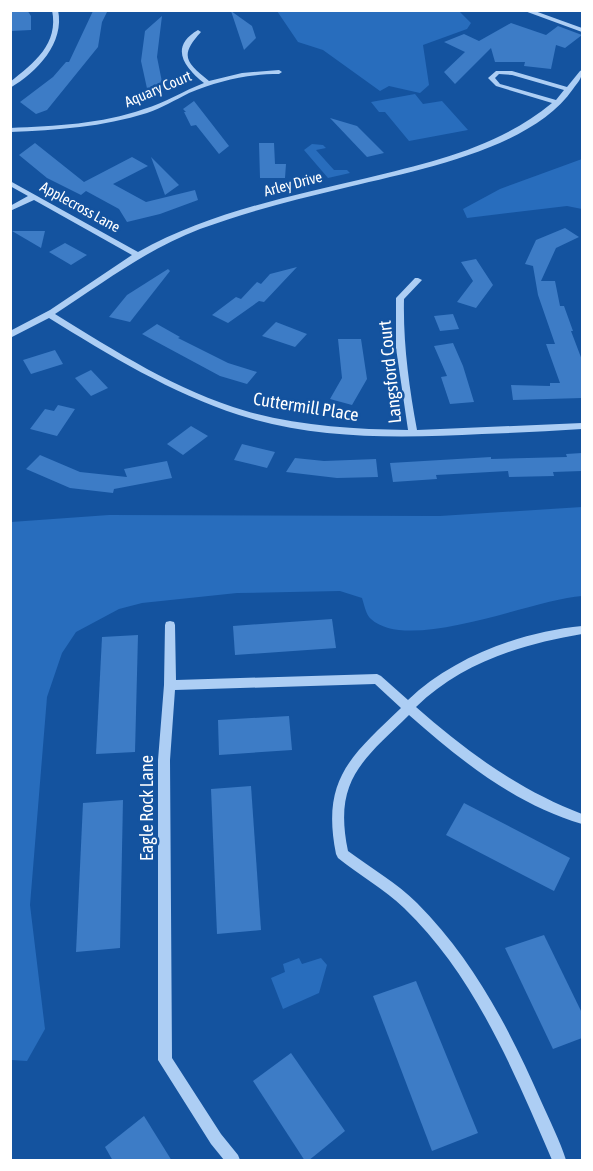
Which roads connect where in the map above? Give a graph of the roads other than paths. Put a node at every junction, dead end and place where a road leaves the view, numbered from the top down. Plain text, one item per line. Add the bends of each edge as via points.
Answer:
1 (55, 10) edge
2 (525, 10) edge
3 (582, 30) edge
4 (198, 32) dead end
5 (279, 72) dead end
6 (582, 72) edge
7 (208, 83) junction
8 (10, 86) edge
9 (570, 90) junction
10 (558, 103) junction
11 (10, 130) edge
12 (10, 183) edge
13 (33, 197) junction
14 (10, 209) edge
15 (137, 255) junction
16 (418, 280) dead end
17 (49, 314) junction
18 (10, 335) edge
19 (582, 426) edge
20 (413, 432) junction
21 (170, 625) dead end
22 (582, 630) edge
23 (171, 685) junction
24 (409, 709) junction
25 (582, 819) edge
26 (233, 1161) edge
27 (559, 1161) edge

1 - 8 street via 58,25 47,51
2 - 3 street
4 - 7 street via 185,44 184,56 190,68
5 - 7 street, Aquary Court via 249,73
6 - 9 street, Arley Drive
7 - 11 street, Aquary Court via 121,119
9 - 10 street, Arley Drive
9 - 10 street via 512,73 498,72 491,78 498,85
10 - 15 street, Arley Drive via 538,119 489,145 229,216
12 - 13 street, Applecross Lane
13 - 14 street
13 - 15 street, Applecross Lane
15 - 17 street, Arley Drive
16 - 20 street, Langsford Court via 400,298 399,321 400,353
17 - 18 street, Arley Drive
17 - 20 street, Cuttermill Place via 192,393 244,414 330,430
19 - 20 street, Cuttermill Place
21 - 23 street, Eagle Rock Lane
22 - 24 street via 537,639 485,657 433,686
23 - 24 street via 377,679
23 - 26 street, Eagle Rock Lane via 164,759 165,1060
24 - 25 street via 477,766 554,810
24 - 27 street via 379,734 341,790 336,821 342,854 414,908 455,958 516,1058

